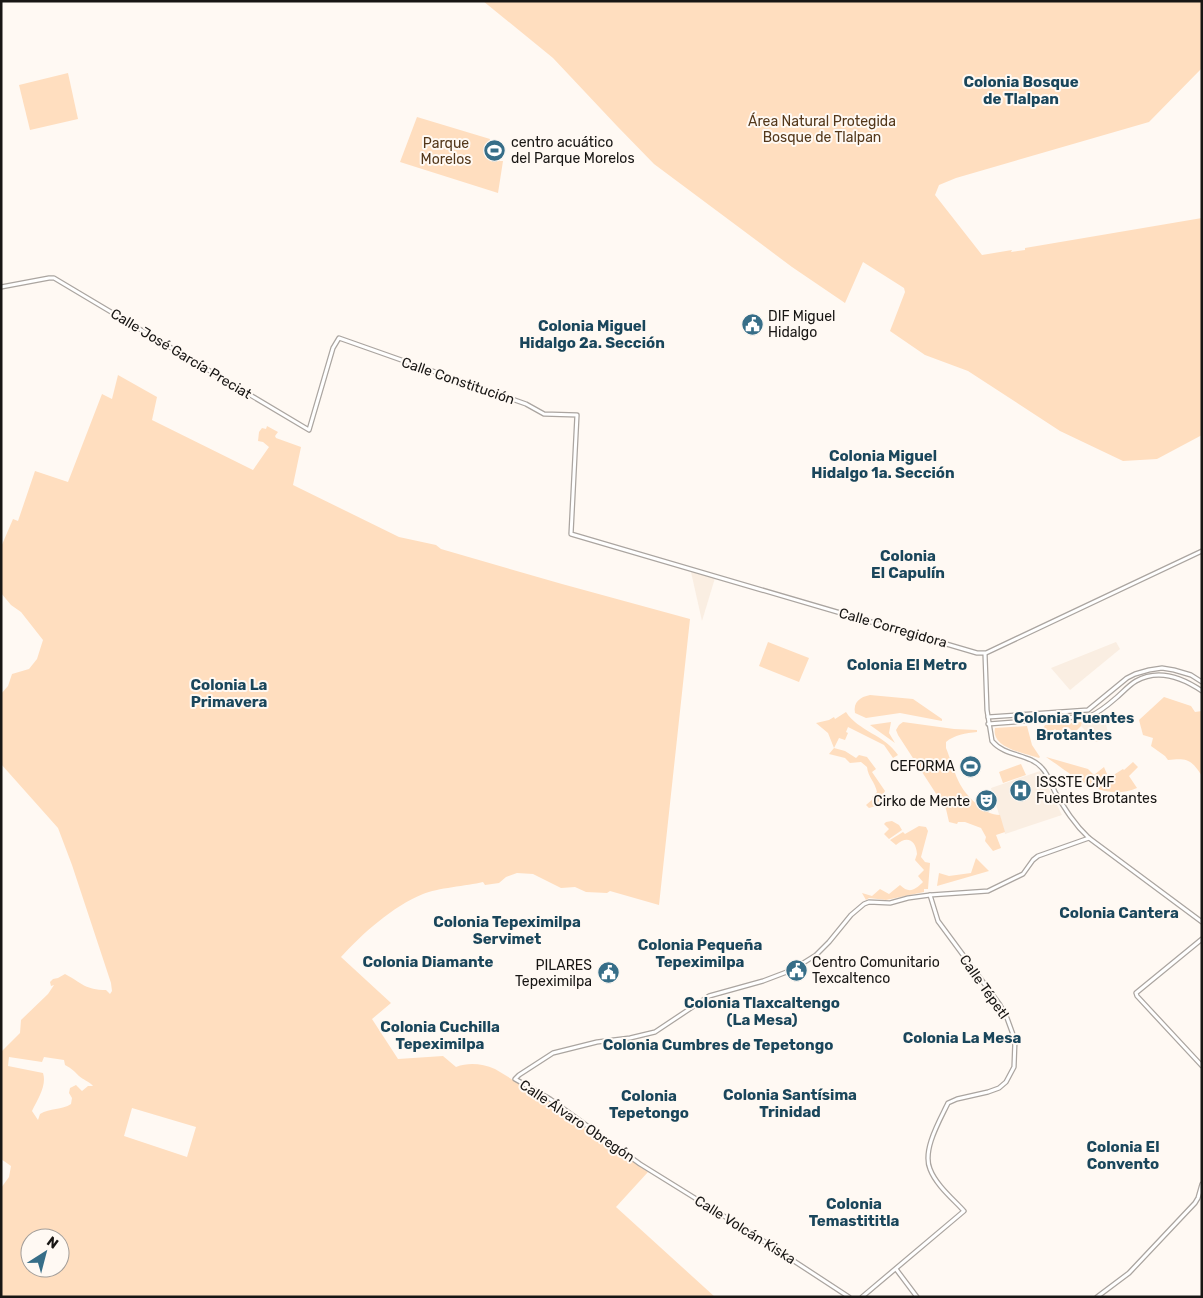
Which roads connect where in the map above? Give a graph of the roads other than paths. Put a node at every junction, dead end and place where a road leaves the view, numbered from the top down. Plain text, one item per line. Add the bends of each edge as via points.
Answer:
1 (1, 287) edge
2 (339, 338) joint
3 (571, 534) joint
4 (1202, 551) edge
5 (985, 654) junction
6 (1202, 682) edge
7 (1202, 691) edge
8 (1056, 713) junction
9 (988, 717) junction
10 (1056, 719) junction
11 (988, 724) junction
12 (1089, 838) junction
13 (930, 895) junction
14 (1202, 922) edge
15 (1202, 939) edge
16 (1202, 1066) edge
17 (640, 1164) joint
18 (1202, 1184) edge
19 (896, 1269) junction
20 (849, 1297) edge
21 (862, 1297) edge
22 (917, 1297) edge
23 (1097, 1297) edge

1 - 2 street, Calle José García Preciat via 54,278 309,430 333,348
2 - 3 street, Calle Constitución via 526,404 544,414 577,415
3 - 5 street, Calle Corregidora
4 - 5 street
5 - 9 street
6 - 8 street via 1174,670 1148,670 1127,678 1088,710
7 - 10 street via 1177,677 1150,676 1134,682 1097,714
8 - 9 street
8 - 10 street
9 - 11 street
10 - 11 street
11 - 12 street via 992,741 998,748 1042,767 1074,824
12 - 13 street via 1038,856 1023,874 988,891
12 - 14 street
13 - 17 street, Calle Álvaro Obregón via 890,903 864,904 816,955 792,970 709,996 655,1032 553,1053 515,1079
13 - 19 street, Calle Tépetl via 938,921 1007,1018 1015,1040 1014,1067 999,1088 948,1103 933,1133 929,1168 964,1211
15 - 16 street via 1136,993
17 - 20 street, Calle Volcán Kiska
18 - 23 street via 1196,1202 1157,1245 1129,1273
19 - 21 street
19 - 22 street

